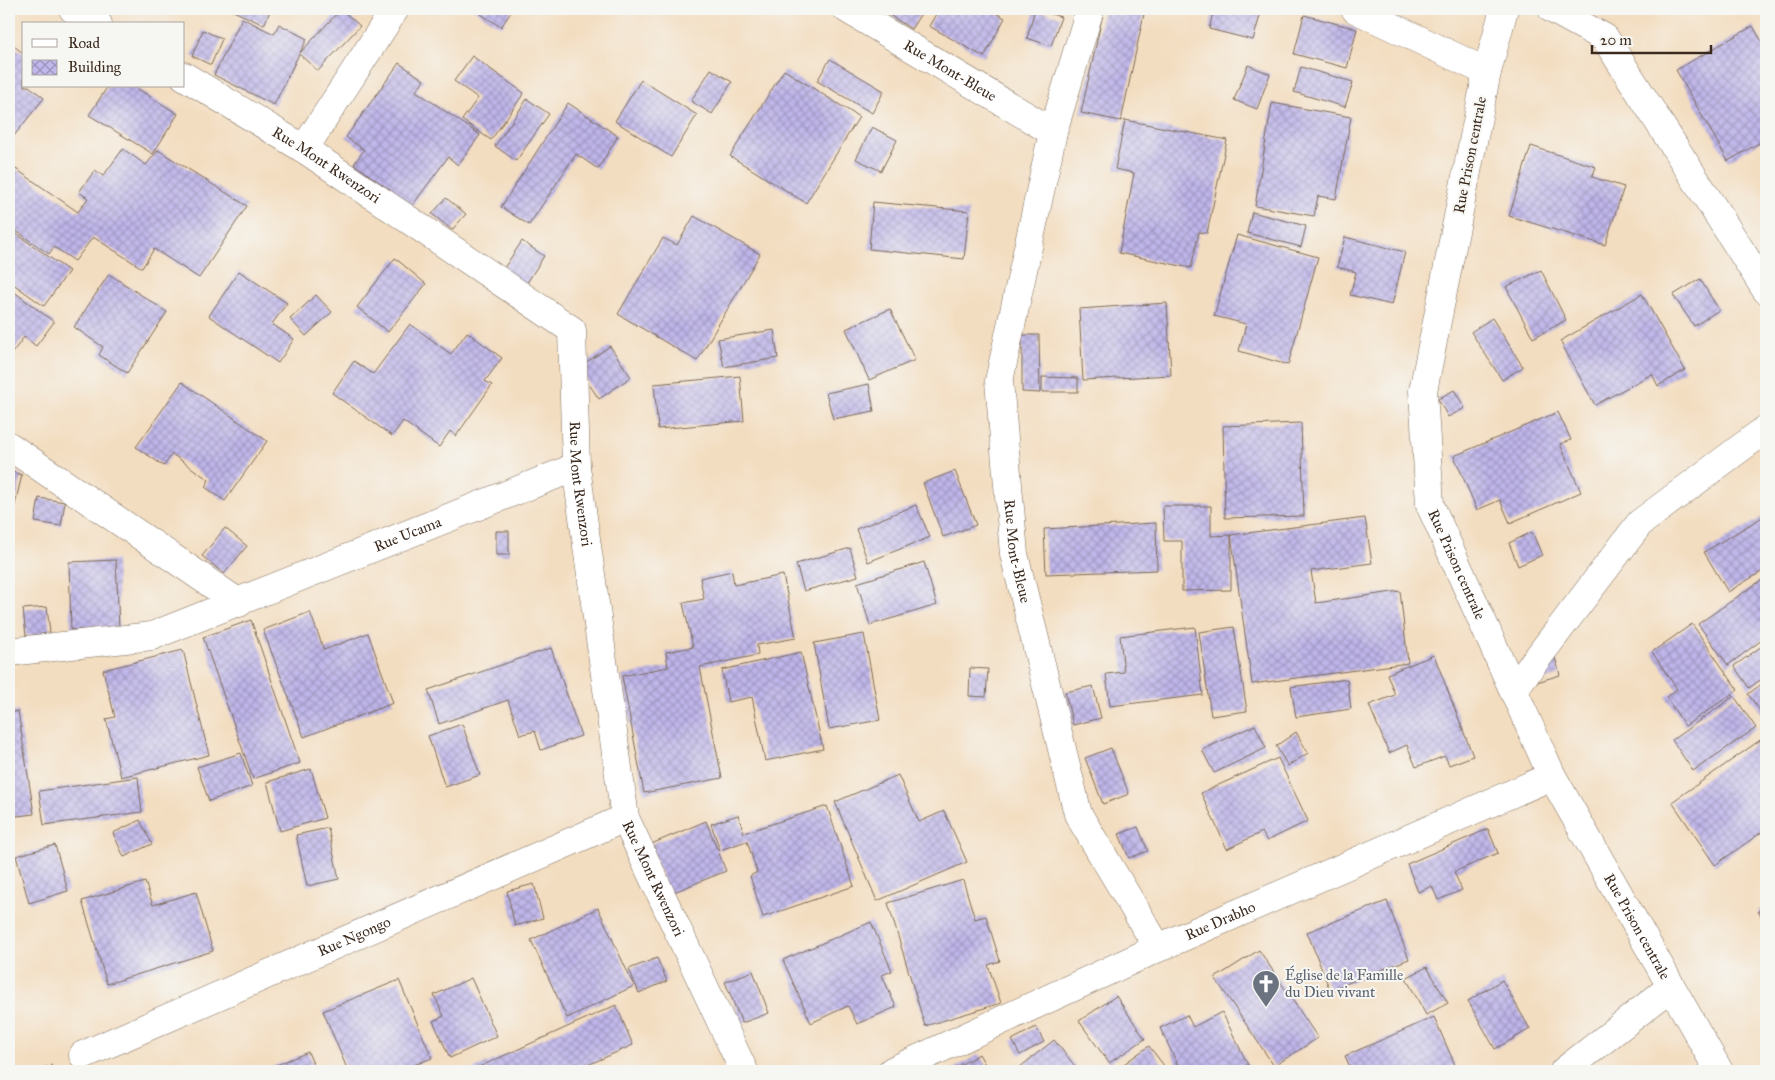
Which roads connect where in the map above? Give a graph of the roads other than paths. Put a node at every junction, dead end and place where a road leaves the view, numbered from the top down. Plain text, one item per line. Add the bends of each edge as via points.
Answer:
1 (73, 9) edge
2 (395, 9) edge
3 (847, 9) edge
4 (1090, 9) edge
5 (1355, 9) edge
6 (1504, 9) edge
7 (1552, 9) edge
8 (95, 22) edge
9 (1487, 72) junction
10 (185, 77) edge
11 (1054, 132) junction
12 (304, 149) junction
13 (1766, 290) edge
14 (1766, 429) edge
15 (9, 446) edge
16 (576, 467) junction
17 (239, 603) junction
18 (9, 652) edge
19 (1513, 690) junction
20 (1552, 776) junction
21 (625, 818) junction
22 (1158, 948) junction
23 (1671, 987) junction
24 (83, 1055) dead end
25 (744, 1071) edge
26 (892, 1071) edge
27 (1564, 1071) edge
28 (1719, 1071) edge

1 - 8 street
2 - 12 street
3 - 11 street, Rue Mont-Bleue
4 - 11 street, Rue Mont-Bleue
5 - 9 street
6 - 9 street, Rue Prison centrale
7 - 13 street via 1605,38
9 - 19 street, Rue Prison centrale via 1423,391 1430,505
10 - 12 street, Rue Mont Rwenzori
11 - 22 street, Rue Mont-Bleue via 999,381 1014,554 1078,814
12 - 16 street, Rue Mont Rwenzori via 572,330
14 - 19 street via 1640,523
15 - 17 street
16 - 17 street, Rue Ucama
16 - 21 street, Rue Mont Rwenzori
17 - 18 street, Rue Ucama via 152,636
19 - 20 street, Rue Prison centrale
20 - 22 street, Rue Drabho
20 - 23 street, Rue Prison centrale
21 - 24 street, Rue Ngongo
21 - 25 street, Rue Mont Rwenzori
22 - 26 street, Rue Drabho
23 - 27 street
23 - 28 street, Rue Prison centrale

